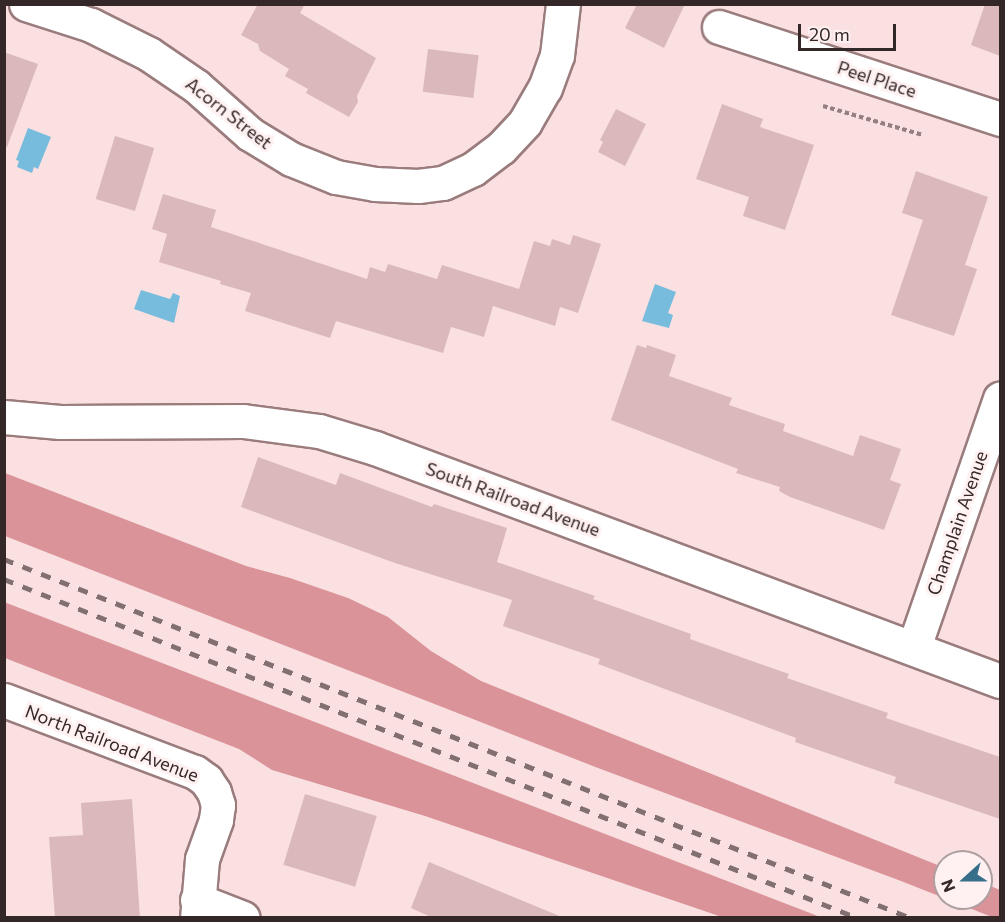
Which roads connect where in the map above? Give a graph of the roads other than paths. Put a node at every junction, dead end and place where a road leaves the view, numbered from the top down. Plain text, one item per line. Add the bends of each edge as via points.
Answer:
1 (26, 4) edge
2 (563, 4) edge
3 (719, 27) dead end
4 (1000, 119) edge
5 (1000, 398) edge
6 (4, 417) edge
7 (914, 647) junction
8 (1000, 681) edge
9 (4, 700) edge
10 (197, 909) edge
11 (243, 918) edge

1 - 2 street, Acorn Street via 91,25 149,54 196,86 250,134 291,159 336,177 418,186 443,183 473,169 501,148 525,122 545,88 557,55
3 - 4 street, Peel Place
5 - 7 street, Champlain Avenue
6 - 7 street, South Railroad Avenue via 60,422 243,421 319,430
7 - 8 street, South Railroad Avenue
9 - 10 street, North Railroad Avenue via 195,772 206,780 218,805 202,859
10 - 11 street

